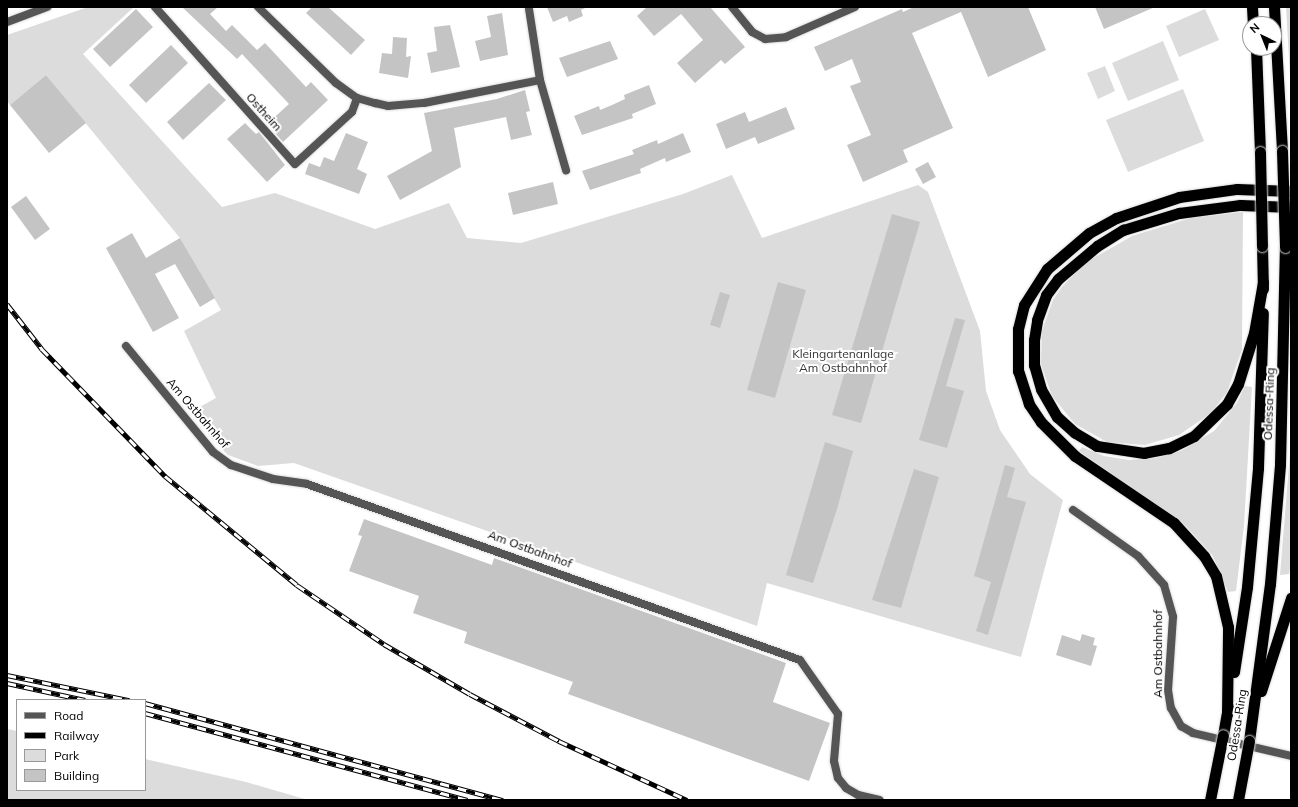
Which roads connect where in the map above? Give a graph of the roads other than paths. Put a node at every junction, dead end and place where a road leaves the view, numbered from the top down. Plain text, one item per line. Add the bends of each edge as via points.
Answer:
1 (47, 7) edge
2 (155, 7) edge
3 (258, 7) edge
4 (732, 7) edge
5 (855, 7) edge
6 (1274, 7) edge
7 (529, 9) dead end
8 (7, 22) edge
9 (1256, 56) edge
10 (540, 80) junction
11 (357, 98) junction
12 (566, 170) dead end
13 (1291, 191) edge
14 (1291, 207) edge
15 (1263, 282) junction
16 (126, 346) dead end
17 (1073, 510) dead end
18 (1291, 598) edge
19 (1227, 714) junction
20 (1252, 716) junction
21 (1291, 756) edge
22 (879, 800) edge
23 (1210, 800) edge
24 (1238, 800) edge

1 - 8 street
2 - 11 street, Ostheim via 295,164 352,112
3 - 11 street via 336,83
4 - 5 street via 752,32 765,39 786,37
6 - 20 highway, Odessa-Ring, bridge via 1284,247 1280,464 1270,584
7 - 10 street
9 - 15 highway, Odessa-Ring, bridge
10 - 11 street via 407,105 388,106
10 - 12 street
13 - 19 highway via 1237,189 1179,197 1116,218 1089,233 1047,269 1024,305 1018,329 1018,370 1029,404 1041,422 1075,456 1179,528 1204,556 1216,576 1228,627
14 - 15 highway via 1240,205 1179,213 1123,230 1097,246 1058,279 1042,307 1034,340 1034,365 1041,389 1057,417 1075,433 1097,446 1144,453 1169,448 1194,436 1227,404 1238,384 1254,333
15 - 19 highway, Odessa-Ring via 1263,369 1258,468 1247,587
16 - 22 street, Am Ostbahnhof via 213,452 231,465 273,479 307,484 800,660 838,714 834,761 838,778 846,788
17 - 21 street, Am Ostbahnhof via 1138,556 1164,585 1173,617 1168,690 1171,708 1181,726 1193,733
18 - 20 highway
19 - 23 highway, Odessa-Ring, bridge
20 - 24 highway, Odessa-Ring, bridge

